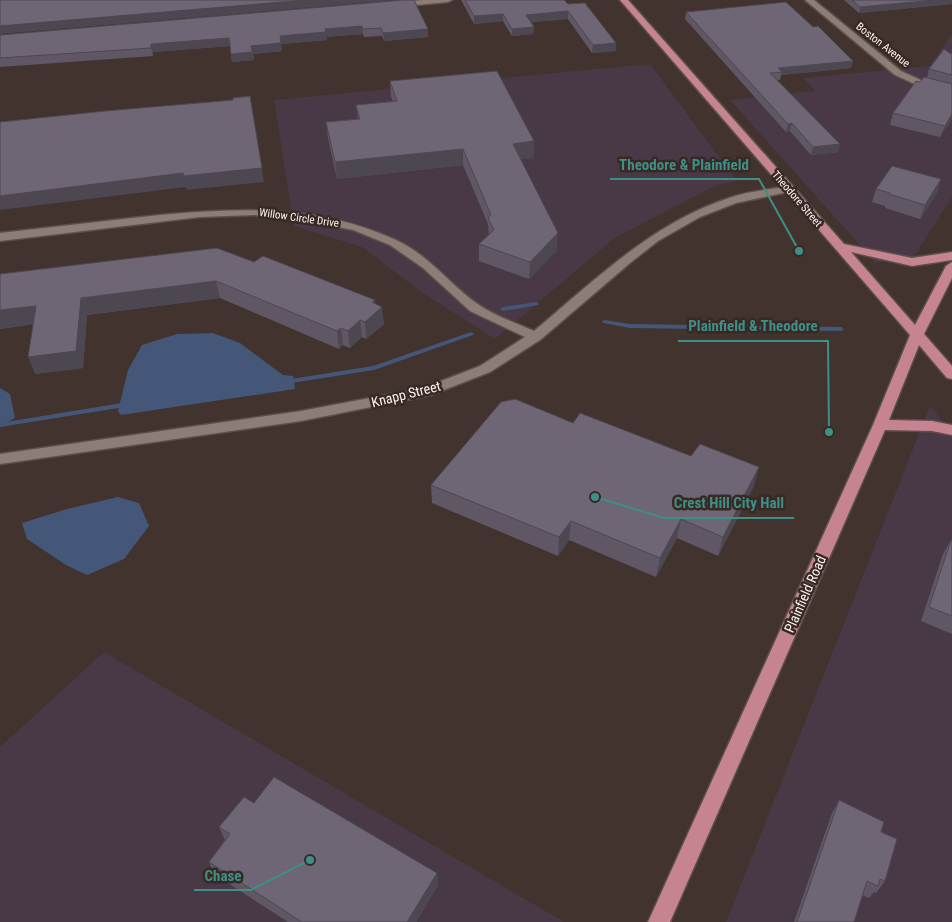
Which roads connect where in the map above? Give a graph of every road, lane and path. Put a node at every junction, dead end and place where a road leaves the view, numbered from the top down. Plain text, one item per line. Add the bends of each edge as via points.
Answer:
1 (448, 0) edge
2 (624, 0) edge
3 (809, 0) edge
4 (385, 6) edge
5 (952, 92) edge
6 (788, 189) junction
7 (0, 237) edge
8 (838, 246) junction
9 (952, 256) edge
10 (952, 266) edge
11 (916, 336) junction
12 (535, 337) junction
13 (952, 375) edge
14 (880, 425) junction
15 (952, 430) edge
16 (0, 460) edge
17 (659, 922) edge

1 - 4 street
2 - 6 main road, Theodore Street
3 - 5 street, Boston Avenue via 898,73
6 - 8 main road, Theodore Street
6 - 12 street, Knapp Street via 733,200 696,215 654,239
7 - 12 street, Willow Circle Drive via 200,214 256,212 356,227 394,243 427,265 475,308
8 - 9 main road via 912,262
8 - 11 main road, Theodore Street
10 - 11 main road, Plainfield Road
11 - 13 main road, Theodore Street
11 - 14 main road, Plainfield Road
12 - 16 street, Knapp Street via 485,369 426,392 301,416
14 - 15 main road via 932,426
14 - 17 main road, Plainfield Road

